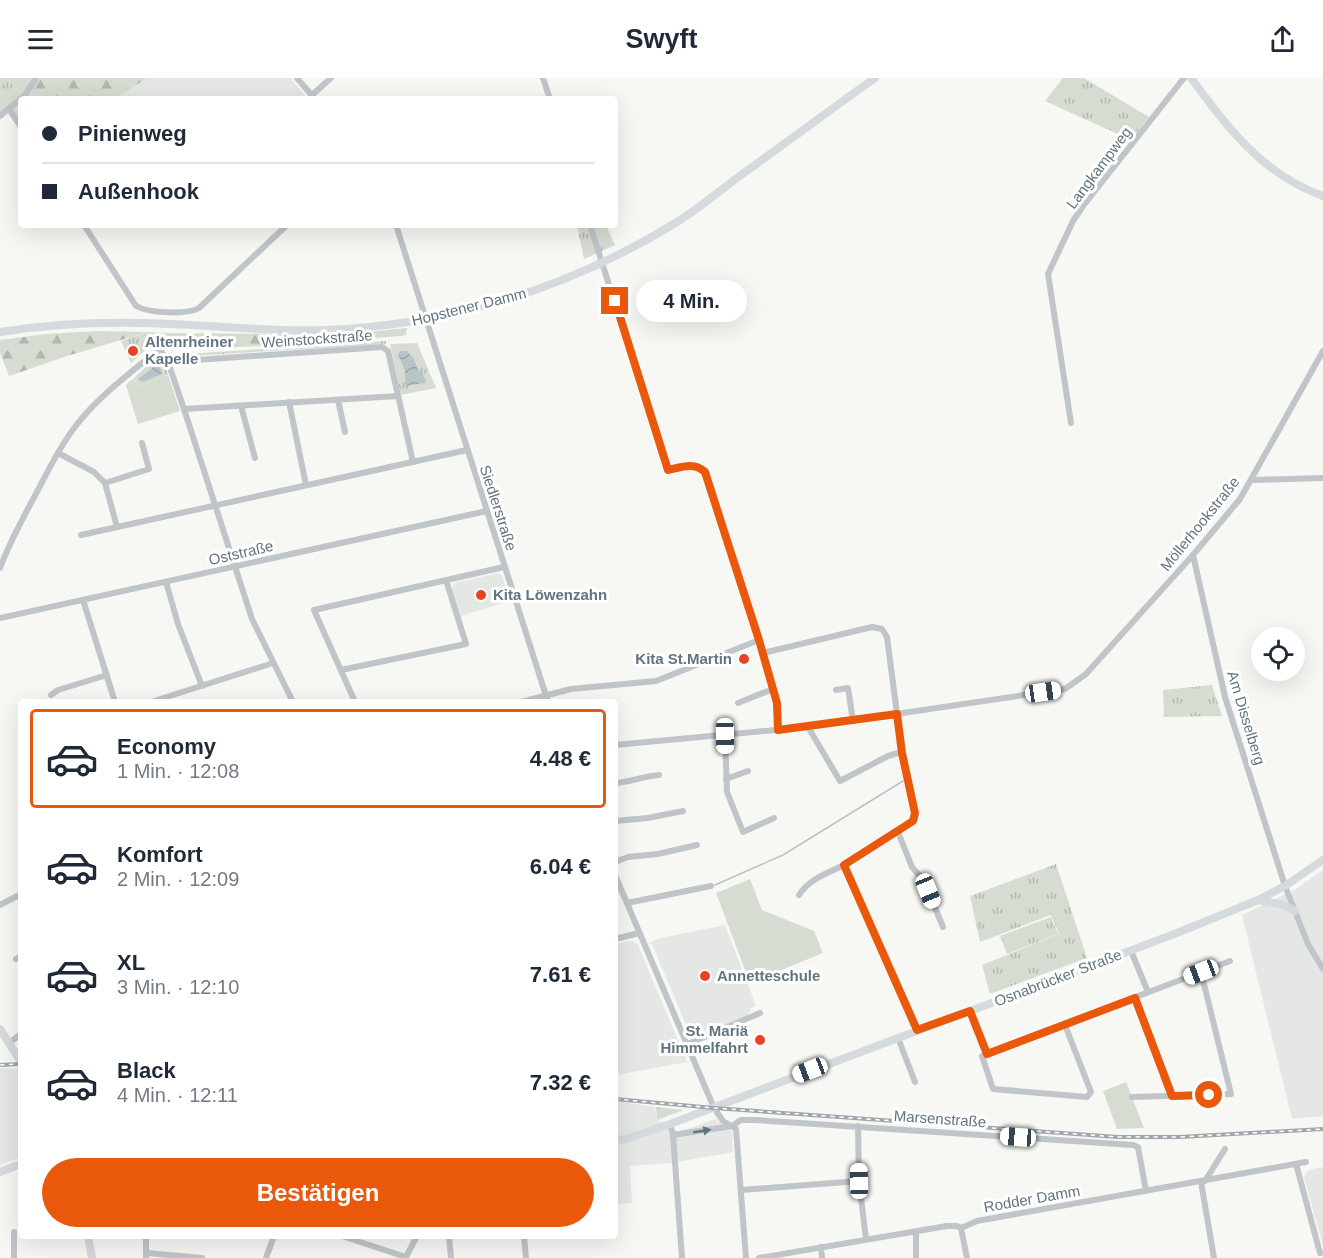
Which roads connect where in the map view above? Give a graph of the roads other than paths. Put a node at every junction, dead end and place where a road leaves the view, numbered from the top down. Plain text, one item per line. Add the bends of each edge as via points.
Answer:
1 (36, 78) edge
2 (297, 78) edge
3 (331, 78) edge
4 (543, 78) edge
5 (875, 78) edge
6 (1184, 78) edge
7 (1191, 78) edge
8 (24, 96) edge
9 (312, 96) edge
10 (314, 96) edge
11 (549, 96) edge
12 (18, 101) edge
13 (9, 109) junction
14 (0, 116) edge
15 (18, 122) edge
16 (1323, 196) edge
17 (86, 228) edge
18 (284, 228) edge
19 (397, 228) edge
20 (591, 228) edge
21 (426, 320) junction
22 (0, 332) edge
23 (1323, 351) edge
24 (168, 362) junction
25 (398, 396) junction
26 (338, 400) junction
27 (289, 402) junction
28 (242, 406) junction
29 (184, 409) junction
30 (1071, 423) dead end
31 (345, 432) dead end
32 (142, 443) dead end
33 (467, 450) junction
34 (57, 453) junction
35 (255, 458) dead end
36 (413, 462) junction
37 (1323, 478) edge
38 (1252, 480) junction
39 (105, 483) junction
40 (306, 485) junction
41 (214, 506) junction
42 (487, 511) junction
43 (117, 527) junction
44 (81, 535) dead end
45 (1193, 555) junction
46 (234, 567) junction
47 (504, 567) junction
48 (0, 568) edge
49 (446, 580) junction
50 (166, 582) junction
51 (83, 600) junction
52 (0, 618) edge
53 (759, 640) junction
54 (763, 653) junction
55 (273, 663) junction
56 (341, 670) junction
57 (107, 675) junction
58 (202, 686) junction
59 (773, 689) junction
60 (836, 690) dead end
61 (51, 695) dead end
62 (114, 699) edge
63 (161, 699) edge
64 (291, 699) edge
65 (354, 699) edge
66 (546, 699) edge
67 (738, 703) dead end
68 (897, 714) junction
69 (853, 721) junction
70 (808, 727) junction
71 (778, 730) junction
72 (725, 736) junction
73 (618, 745) edge
74 (902, 753) junction
75 (748, 771) dead end
76 (659, 775) dead end
77 (726, 779) junction
78 (618, 783) edge
79 (683, 811) dead end
80 (774, 818) dead end
81 (618, 821) edge
82 (897, 832) junction
83 (697, 845) dead end
84 (1323, 860) edge
85 (618, 861) edge
86 (844, 865) junction
87 (618, 882) edge
88 (711, 886) dead end
89 (1285, 886) junction
90 (799, 895) dead end
91 (18, 896) edge
92 (1258, 900) junction
93 (627, 903) junction
94 (0, 905) edge
95 (1295, 912) junction
96 (943, 927) dead end
97 (639, 933) junction
98 (618, 938) edge
99 (1131, 951) junction
100 (1230, 961) dead end
101 (1323, 969) edge
102 (1201, 972) junction
103 (1148, 992) junction
104 (1135, 998) junction
105 (970, 1011) junction
106 (760, 1013) dead end
107 (1065, 1025) junction
108 (0, 1029) edge
109 (917, 1030) junction
110 (18, 1036) edge
111 (898, 1038) junction
112 (9, 1043) junction
113 (688, 1044) junction
114 (987, 1054) junction
115 (18, 1057) edge
116 (915, 1082) dead end
117 (1172, 1096) junction
118 (1132, 1097) dead end
119 (714, 1108) junction
120 (670, 1124) junction
121 (732, 1126) junction
122 (858, 1126) junction
123 (672, 1135) junction
124 (618, 1140) edge
125 (1225, 1149) dead end
126 (1306, 1162) dead end
127 (1296, 1164) junction
128 (18, 1165) edge
129 (0, 1172) edge
130 (859, 1181) junction
131 (1203, 1182) junction
132 (741, 1190) junction
133 (1146, 1191) junction
134 (961, 1228) junction
135 (916, 1231) junction
136 (14, 1232) dead end
137 (89, 1239) edge
138 (146, 1239) edge
139 (273, 1239) edge
140 (351, 1239) edge
141 (415, 1239) edge
142 (449, 1239) edge
143 (524, 1239) edge
144 (866, 1239) junction
145 (821, 1247) junction
146 (1320, 1253) dead end
147 (793, 1255) edge
148 (147, 1256) edge
149 (406, 1257) edge
150 (14, 1258) edge
151 (92, 1258) edge
152 (202, 1258) edge
153 (266, 1258) edge
154 (451, 1258) edge
155 (526, 1258) edge
156 (682, 1258) edge
157 (746, 1258) edge
158 (763, 1258) edge
159 (822, 1258) edge
160 (916, 1258) edge
161 (967, 1258) edge
162 (1214, 1258) edge

1 - 8 street
2 - 9 street
3 - 10 street
4 - 11 street
5 - 21 main road, Hopstener Damm via 673,224 616,256 532,292
6 - 30 street, Langkampweg via 1083,206 1048,274
7 - 16 main road via 1252,153 1285,177
12 - 13 street
13 - 14 street
13 - 15 street
17 - 18 street via 136,306 143,310 184,312 199,308
19 - 21 street, Siedlerstraße
20 - 53 street via 668,470 693,465 705,472
21 - 22 main road, Hopstener Damm via 306,330 102,323
21 - 33 street, Siedlerstraße
23 - 38 street, Möllerhookstraße
24 - 25 street, Weinstockstraße via 382,347 388,351
24 - 29 street
24 - 34 street via 161,351 152,355 102,397
25 - 26 street
25 - 36 street, Weinstockstraße
26 - 27 street
26 - 31 street
27 - 28 street
27 - 40 street
28 - 29 street
28 - 35 street
29 - 41 street
32 - 39 street via 149,469
33 - 36 street
33 - 42 street, Siedlerstraße
34 - 39 street via 94,471
34 - 48 street
36 - 40 street
37 - 38 street
38 - 45 street, Möllerhookstraße
39 - 43 street
40 - 41 street
41 - 43 street
41 - 46 street
42 - 46 street, Oststraße
42 - 47 street, Siedlerstraße
43 - 44 street
45 - 68 street, Möllerhookstraße via 1086,674 1065,689
45 - 89 street, Am Disselberg via 1225,697
46 - 50 street, Oststraße
46 - 55 street
47 - 49 street
47 - 66 street, Siedlerstraße
49 - 56 street via 466,644
49 - 56 street via 314,610
50 - 51 street, Oststraße
50 - 58 street
51 - 52 street, Oststraße
51 - 57 street
53 - 54 street
53 - 66 street via 656,681 571,689
54 - 59 street
54 - 68 street via 872,627 882,629
55 - 58 street
55 - 64 street
56 - 65 street
57 - 61 street
57 - 62 street
58 - 63 street
59 - 67 street
59 - 71 street
60 - 69 street via 848,688
68 - 69 street
68 - 74 street
69 - 70 street
70 - 71 street
70 - 74 street via 840,781 888,756
71 - 72 street
72 - 73 street
72 - 77 street
74 - 82 street via 915,813 913,821
75 - 77 street
76 - 78 street
77 - 80 street via 727,792 743,832
79 - 81 street
82 - 86 street
82 - 96 street
83 - 85 street
84 - 89 main road, Osnabrücker Straße
86 - 90 street via 804,886
86 - 109 street
87 - 93 street
88 - 93 street
89 - 92 main road, Osnabrücker Straße
89 - 95 street, Am Disselberg
91 - 94 street
92 - 95 main road via 1284,905
92 - 99 main road, Osnabrücker Straße
93 - 97 street
95 - 101 street, Am Disselberg
97 - 98 street
97 - 113 street
99 - 103 street
99 - 105 main road, Osnabrücker Straße
100 - 102 street
102 - 103 street
102 - 117 street via 1231,1094
103 - 104 street
104 - 107 street
104 - 117 street
105 - 109 main road, Osnabrücker Straße
105 - 114 street
106 - 113 street
107 - 114 street
107 - 114 street via 1091,1092 1087,1097 993,1089 982,1056
108 - 112 main road
109 - 111 main road, Osnabrücker Straße
110 - 112 street
111 - 116 street
111 - 119 main road, Osnabrücker Straße
112 - 115 main road
113 - 119 street
117 - 118 street
119 - 120 main road, Osnabrücker Straße
119 - 121 street
120 - 123 street
120 - 124 main road, Osnabrücker Straße
121 - 122 street, Marsenstraße via 741,1120 755,1119
123 -> 121 street
121 - 132 street
122 - 130 street
122 - 133 street, Marsenstraße via 1133,1145 1138,1147
123 - 156 street
125 - 131 street
126 - 127 street, Rodder Damm
127 - 131 street, Rodder Damm
127 - 146 street
128 - 129 main road
130 - 132 street
130 - 144 street
131 - 133 street, Rodder Damm
131 - 162 street
132 - 157 street
133 - 134 street, Rodder Damm via 977,1221
134 - 135 street, Rodder Damm via 952,1225
134 - 161 street
135 - 144 street, Rodder Damm
135 - 160 street
136 - 150 street
137 - 151 main road
138 - 148 street
139 - 153 street
140 - 149 street
141 - 149 street
142 - 154 street
143 - 155 street
144 - 145 street, Rodder Damm
145 - 147 street, Rodder Damm
145 - 159 street
147 - 158 street, Rodder Damm
148 - 152 street

